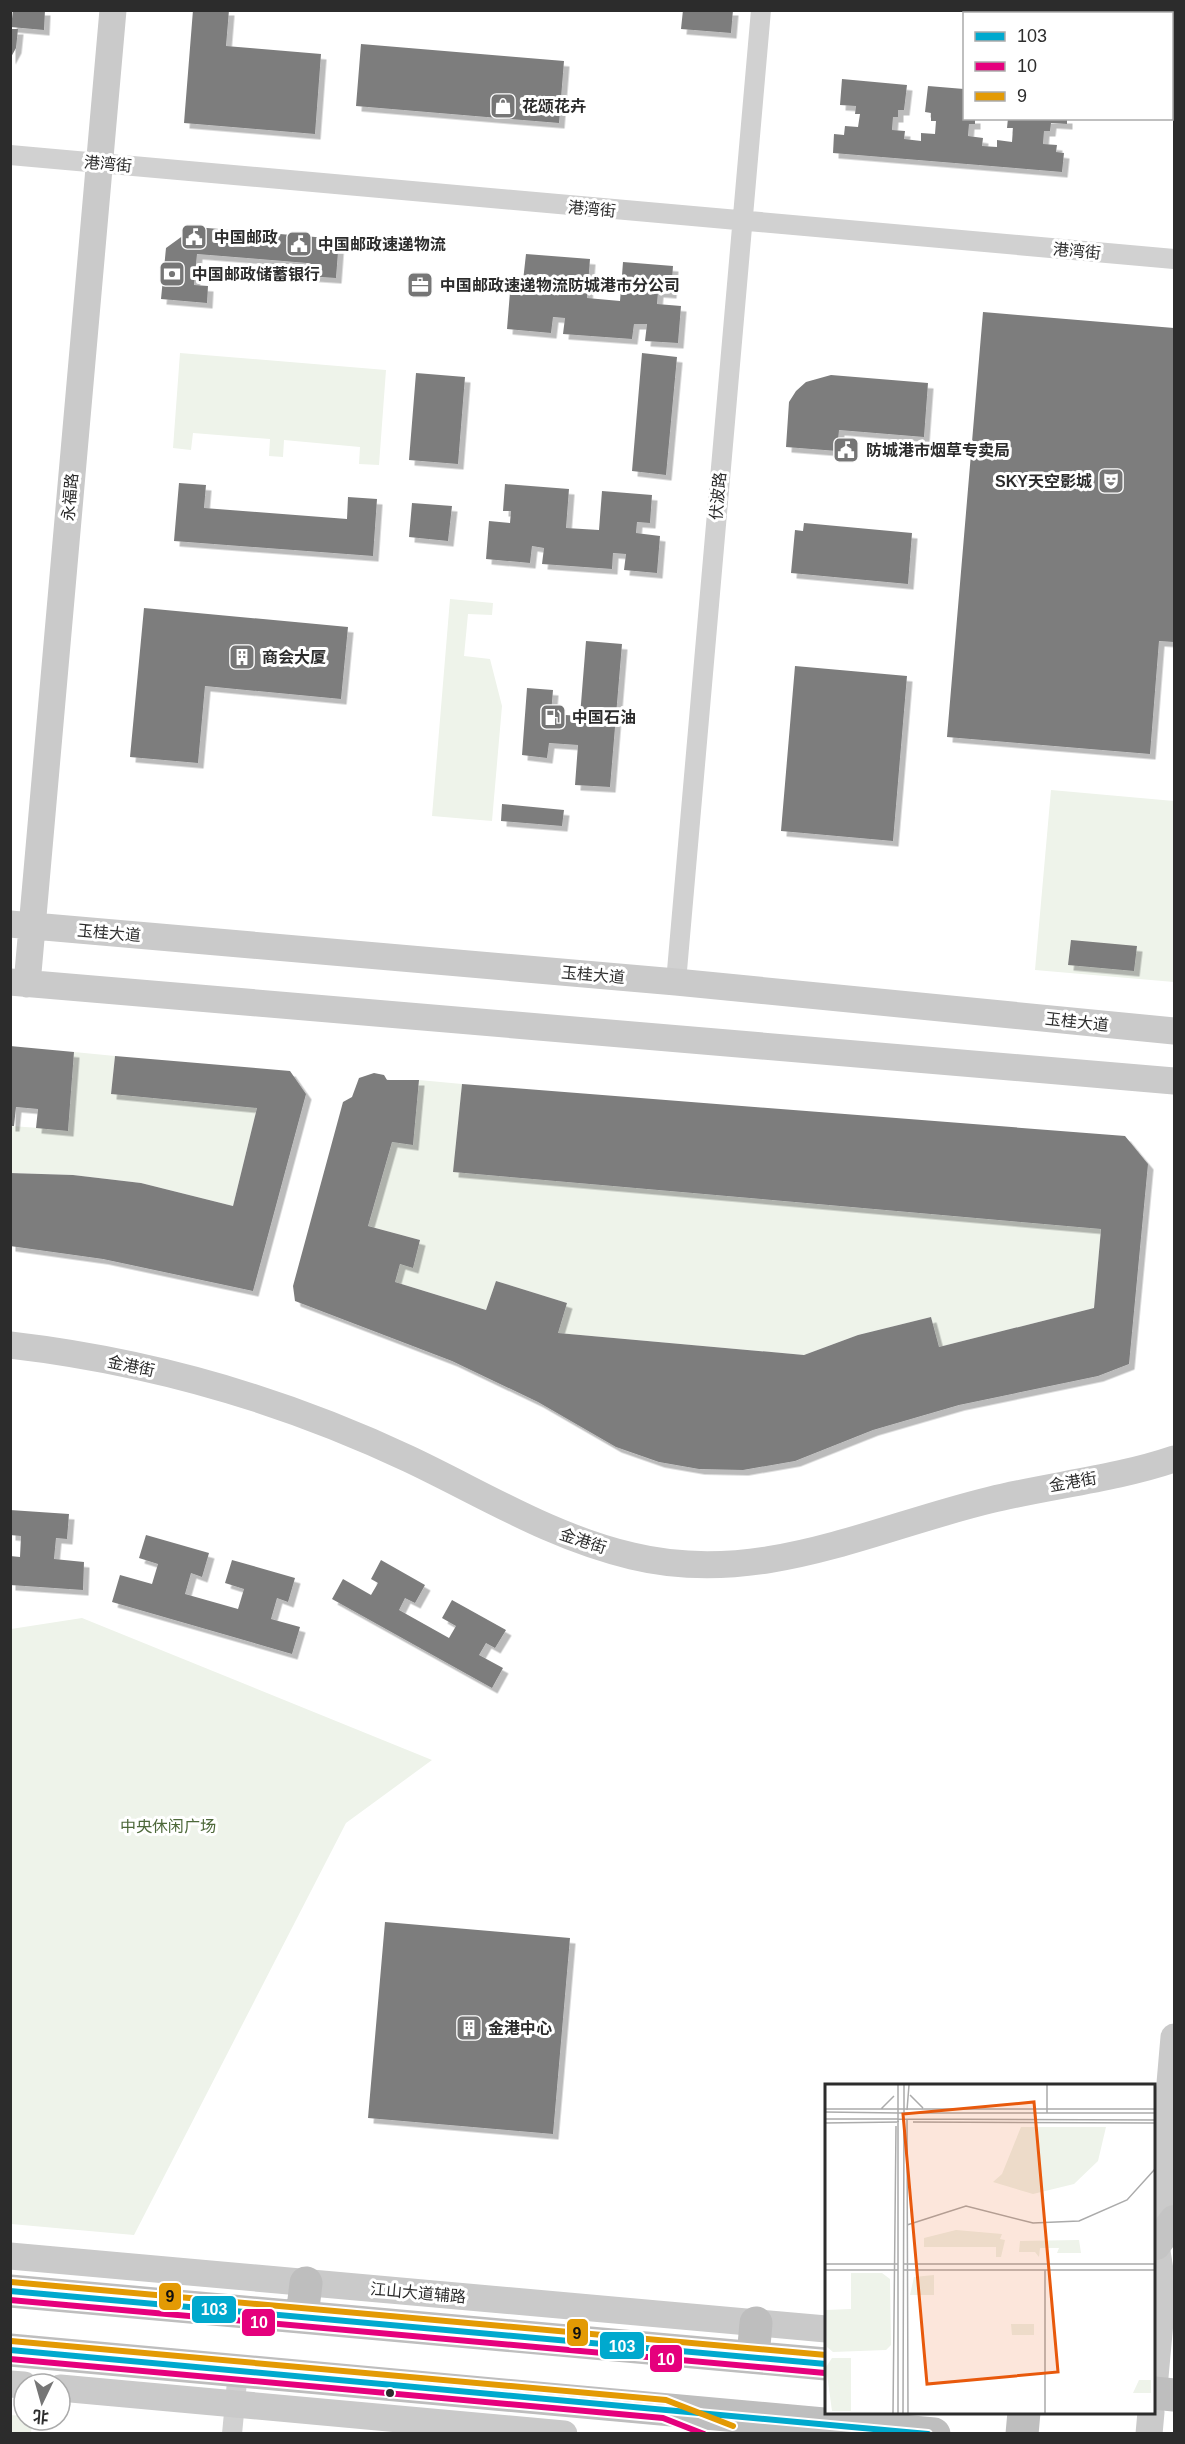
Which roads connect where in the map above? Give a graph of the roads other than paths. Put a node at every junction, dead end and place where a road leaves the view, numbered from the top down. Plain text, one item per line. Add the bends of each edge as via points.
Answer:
1 (112, 10) edge
2 (761, 10) edge
3 (10, 155) edge
4 (99, 163) junction
5 (741, 222) junction
6 (1174, 260) edge
7 (21, 925) edge
8 (676, 982) junction
9 (19, 983) edge
10 (1174, 1031) edge
11 (1174, 1081) edge
12 (10, 1345) edge
13 (1174, 1459) edge
14 (1174, 2037) edge
15 (1174, 2220) edge
16 (1155, 2247) edge
17 (10, 2256) edge
18 (306, 2283) junction
19 (10, 2291) edge
20 (302, 2317) junction
21 (756, 2323) junction
22 (825, 2330) edge
23 (10, 2350) edge
24 (753, 2357) junction
25 (825, 2364) edge
26 (238, 2371) junction
27 (1158, 2376) edge
28 (72, 2389) edge
29 (1174, 2395) edge
30 (234, 2404) junction
31 (665, 2409) junction
32 (1024, 2414) edge
33 (1151, 2414) edge
34 (232, 2433) edge
35 (564, 2433) edge
36 (730, 2433) edge
37 (934, 2433) edge
38 (1022, 2433) edge
39 (1149, 2433) edge

1 - 4 street, 永福路
2 - 5 street, 伏波路
3 - 4 street, 港湾街
4 - 5 street, 港湾街
4 - 7 street, 永福路
5 - 6 street, 港湾街
5 - 8 street, 伏波路
7 - 8 street, 玉桂大道
7 - 9 street, 永福路
8 - 10 street, 玉桂大道
9 - 11 street
12 - 13 street, 金港街 via 102,1359 242,1394 310,1417 409,1459 564,1536 634,1557 699,1564 754,1563 809,1554 986,1501 1142,1470
14 - 16 street
15 - 16 main road
16 - 27 street via 1163,2289
17 - 18 street, 江山大道辅路
18 - 20 highway
18 - 21 street, 江山大道辅路
19 - 20 highway
20 - 24 highway
21 - 22 street, 江山大道辅路
21 - 24 highway
23 - 26 highway
24 - 25 highway
26 - 30 street
26 - 31 highway
27 - 29 highway
28 - 30 street
30 - 34 street
30 - 35 street
31 - 36 highway
31 - 37 highway
32 - 38 highway
33 - 39 street

